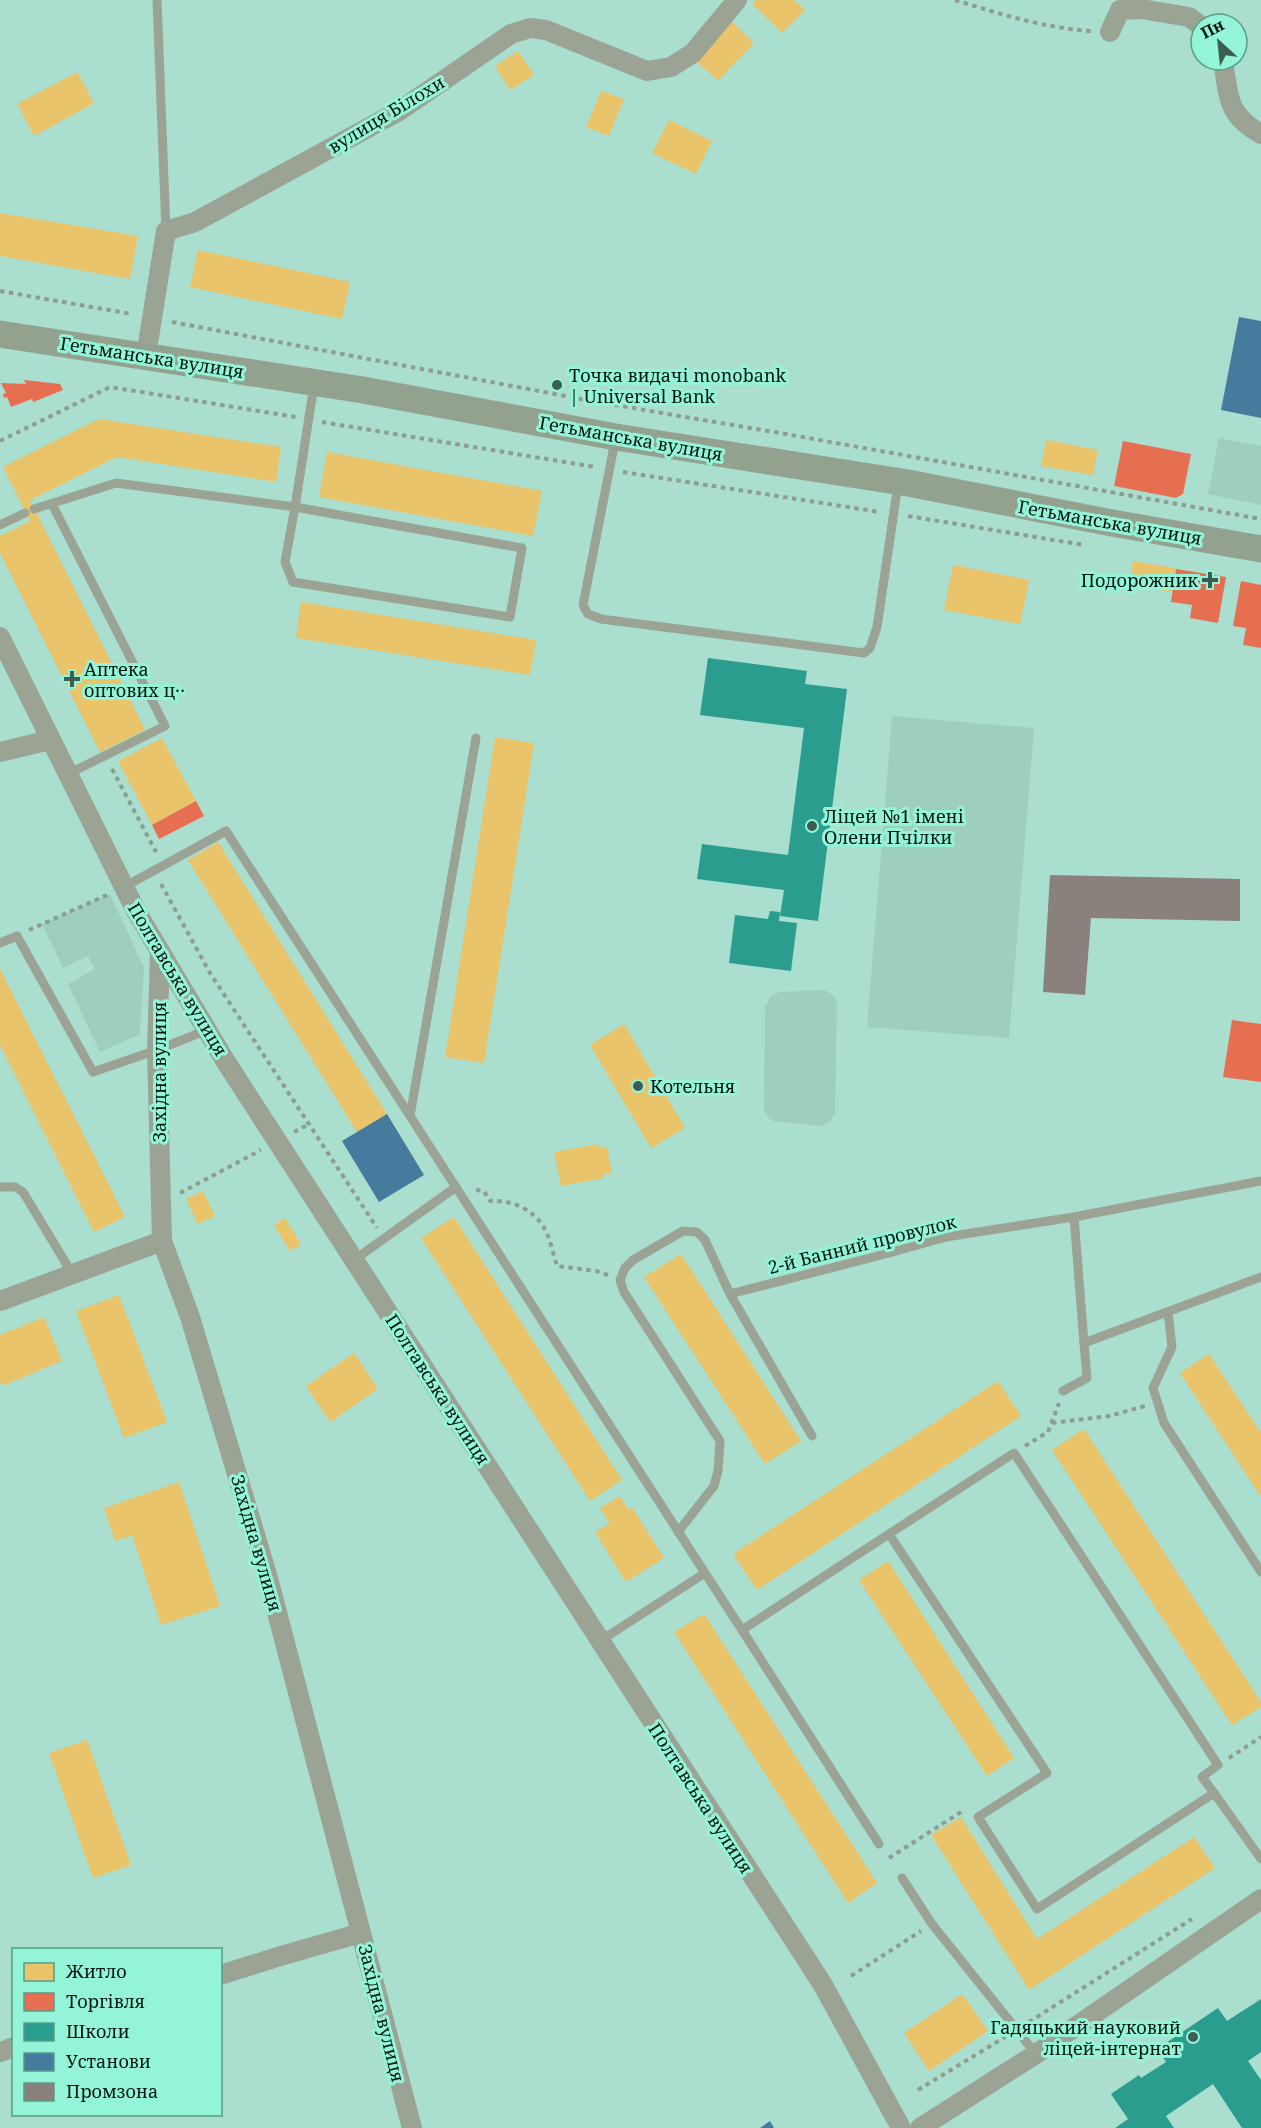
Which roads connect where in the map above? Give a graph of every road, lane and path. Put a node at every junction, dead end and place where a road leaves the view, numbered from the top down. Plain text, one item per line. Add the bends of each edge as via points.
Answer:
1 (157, 0) edge
2 (737, 0) edge
3 (956, 0) edge
4 (1189, 17) edge
5 (1110, 32) joint
6 (1225, 72) edge
7 (1261, 134) edge
8 (166, 231) junction
9 (0, 291) edge
10 (152, 318) junction
11 (0, 333) edge
12 (146, 356) junction
13 (315, 382) junction
14 (616, 437) junction
15 (898, 481) junction
16 (52, 504) junction
17 (295, 507) junction
18 (1261, 519) edge
19 (0, 525) edge
20 (1261, 549) edge
21 (0, 637) edge
22 (476, 738) dead end
23 (50, 740) junction
24 (0, 752) edge
25 (106, 756) junction
26 (68, 774) junction
27 (164, 866) junction
28 (154, 871) junction
29 (124, 887) junction
30 (17, 936) junction
31 (0, 943) edge
32 (160, 953) junction
33 (207, 1030) junction
34 (156, 1050) junction
35 (410, 1116) junction
36 (309, 1124) junction
37 (278, 1141) junction
38 (1261, 1181) edge
39 (456, 1187) junction
40 (0, 1188) edge
41 (160, 1204) junction
42 (1074, 1217) junction
43 (384, 1238) junction
44 (162, 1241) junction
45 (354, 1260) junction
46 (73, 1275) junction
47 (1261, 1277) edge
48 (620, 1280) junction
49 (730, 1294) junction
50 (0, 1301) edge
51 (1168, 1312) junction
52 (1084, 1343) junction
53 (1063, 1390) joint
54 (1158, 1402) junction
55 (1052, 1423) junction
56 (812, 1436) dead end
57 (1014, 1453) junction
58 (678, 1532) junction
59 (889, 1534) junction
60 (1261, 1572) edge
61 (705, 1574) junction
62 (742, 1630) junction
63 (600, 1641) junction
64 (1261, 1737) edge
65 (1218, 1765) junction
66 (1214, 1793) junction
67 (978, 1817) junction
68 (879, 1844) joint
69 (889, 1858) dead end
70 (1261, 1859) edge
71 (902, 1878) joint
72 (1261, 1899) edge
73 (1195, 1917) dead end
74 (932, 1924) junction
75 (362, 1933) junction
76 (222, 1974) edge
77 (851, 1976) dead end
78 (1017, 2030) junction
79 (1036, 2054) junction
80 (918, 2090) dead end
81 (412, 2128) edge
82 (901, 2128) edge
83 (920, 2128) edge

1 - 8 lane
2 - 8 street, вулиця Білохи via 693,53 671,67 647,71 546,30 530,28 511,34 399,111 195,222
3 - 5 path via 1062,29
4 - 5 street via 1141,9 1120,10
6 - 7 street via 1230,106 1246,126
8 - 10 street
9 - 10 path
10 - 12 street
10 - 18 path via 592,401
11 - 12 street, Гетьманська вулиця
12 - 13 street, Гетьманська вулиця
13 - 14 street, Гетьманська вулиця
13 - 17 lane
14 - 15 street, Гетьманська вулиця
14 - 15 lane via 583,605 588,614 601,619 864,653 870,648 877,627
15 - 20 street, Гетьманська вулиця
16 - 17 lane via 116,483
16 - 19 lane
16 - 25 lane via 165,726
17 - 17 lane via 522,548 510,617 293,582 285,562
21 - 23 street, Полтавська вулиця
22 - 35 lane
23 - 24 street
23 - 26 street, Полтавська вулиця
25 - 26 lane
25 - 27 path
26 - 29 street, Полтавська вулиця
27 - 28 lane
27 - 35 lane via 226,831
28 - 29 lane
28 - 36 path via 210,973
29 - 30 path
29 - 32 street, Полтавська вулиця
30 - 31 lane
30 - 34 lane via 93,1071
32 - 33 street, Полтавська вулиця
32 - 34 street, Західна вулиця
33 - 34 lane
33 - 37 street, Полтавська вулиця
34 - 41 street, Західна вулиця
35 - 39 lane
36 - 37 path
36 - 43 path
37 - 41 path
37 - 45 street, Полтавська вулиця
38 - 42 lane, 2-й Банний провулок
39 - 43 lane
39 - 48 path via 484,1191 490,1201 507,1200 530,1212 544,1227 557,1266 596,1271
39 - 58 lane
40 - 46 lane via 15,1187 23,1192
41 - 44 street, Західна вулиця
42 - 49 lane, 2-й Банний провулок via 946,1237
42 - 52 lane
43 - 45 lane
44 - 46 street
44 - 75 street, Західна вулиця via 190,1317 268,1578
45 - 63 street, Полтавська вулиця
46 - 50 street
47 - 51 lane
48 - 49 lane via 633,1260 683,1231 690,1231 705,1240
48 - 58 lane via 720,1441 714,1486
49 - 56 lane
51 - 52 lane
51 - 54 lane via 1172,1347 1153,1388
52 - 53 lane via 1087,1378
53 - 55 path
54 - 55 path via 1109,1416
54 - 60 lane via 1164,1422
55 - 57 path via 1048,1432
57 - 59 lane
57 - 65 lane
58 - 61 lane
59 - 62 lane
59 - 67 lane via 1047,1773
61 - 62 lane
61 - 63 lane
62 - 68 lane
63 - 82 street, Полтавська вулиця via 823,1986
64 - 65 path
65 - 66 lane via 1202,1777
66 - 67 lane via 1037,1909
66 - 70 lane
67 - 69 path via 971,1806
68 - 71 path
71 - 74 lane
72 - 79 street
73 - 78 path
74 - 77 path
74 - 78 lane
75 - 76 street
75 - 81 street, Західна вулиця
78 - 79 lane
78 - 80 path
79 - 83 street

